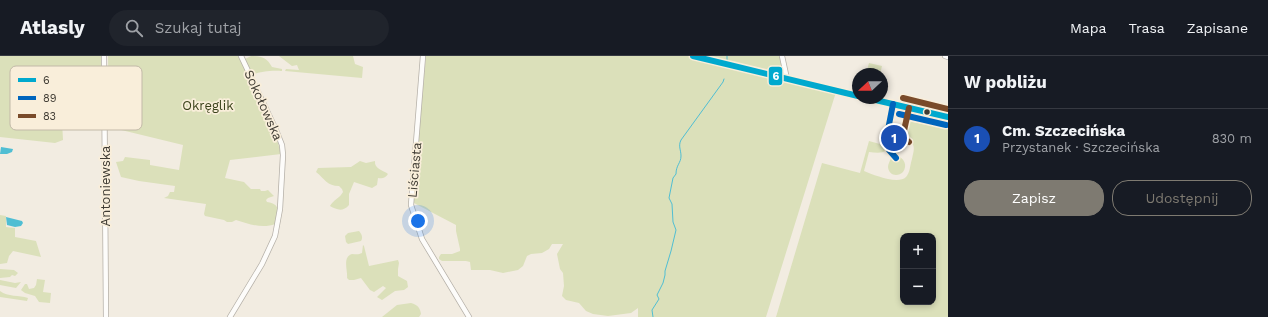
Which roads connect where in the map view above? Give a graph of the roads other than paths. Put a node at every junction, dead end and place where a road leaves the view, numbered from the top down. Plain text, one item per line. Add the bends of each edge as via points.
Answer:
1 (104, 56) edge
2 (241, 56) edge
3 (423, 56) edge
4 (693, 56) edge
5 (782, 56) edge
6 (945, 56) edge
7 (948, 57) edge
8 (104, 66) edge
9 (787, 79) junction
10 (852, 95) edge
11 (888, 103) edge
12 (948, 117) edge
13 (105, 130) edge
14 (106, 317) edge
15 (230, 317) edge
16 (469, 317) edge

1 - 8 street, Antoniewska
2 - 15 street, Sokołowska via 276,130 283,155 280,209 275,236 262,264
3 - 16 street, Liściasta via 411,205 422,239
4 - 9 main road
5 - 9 street
6 - 7 street
9 - 10 main road
11 - 12 main road
13 - 14 street, Antoniewska

